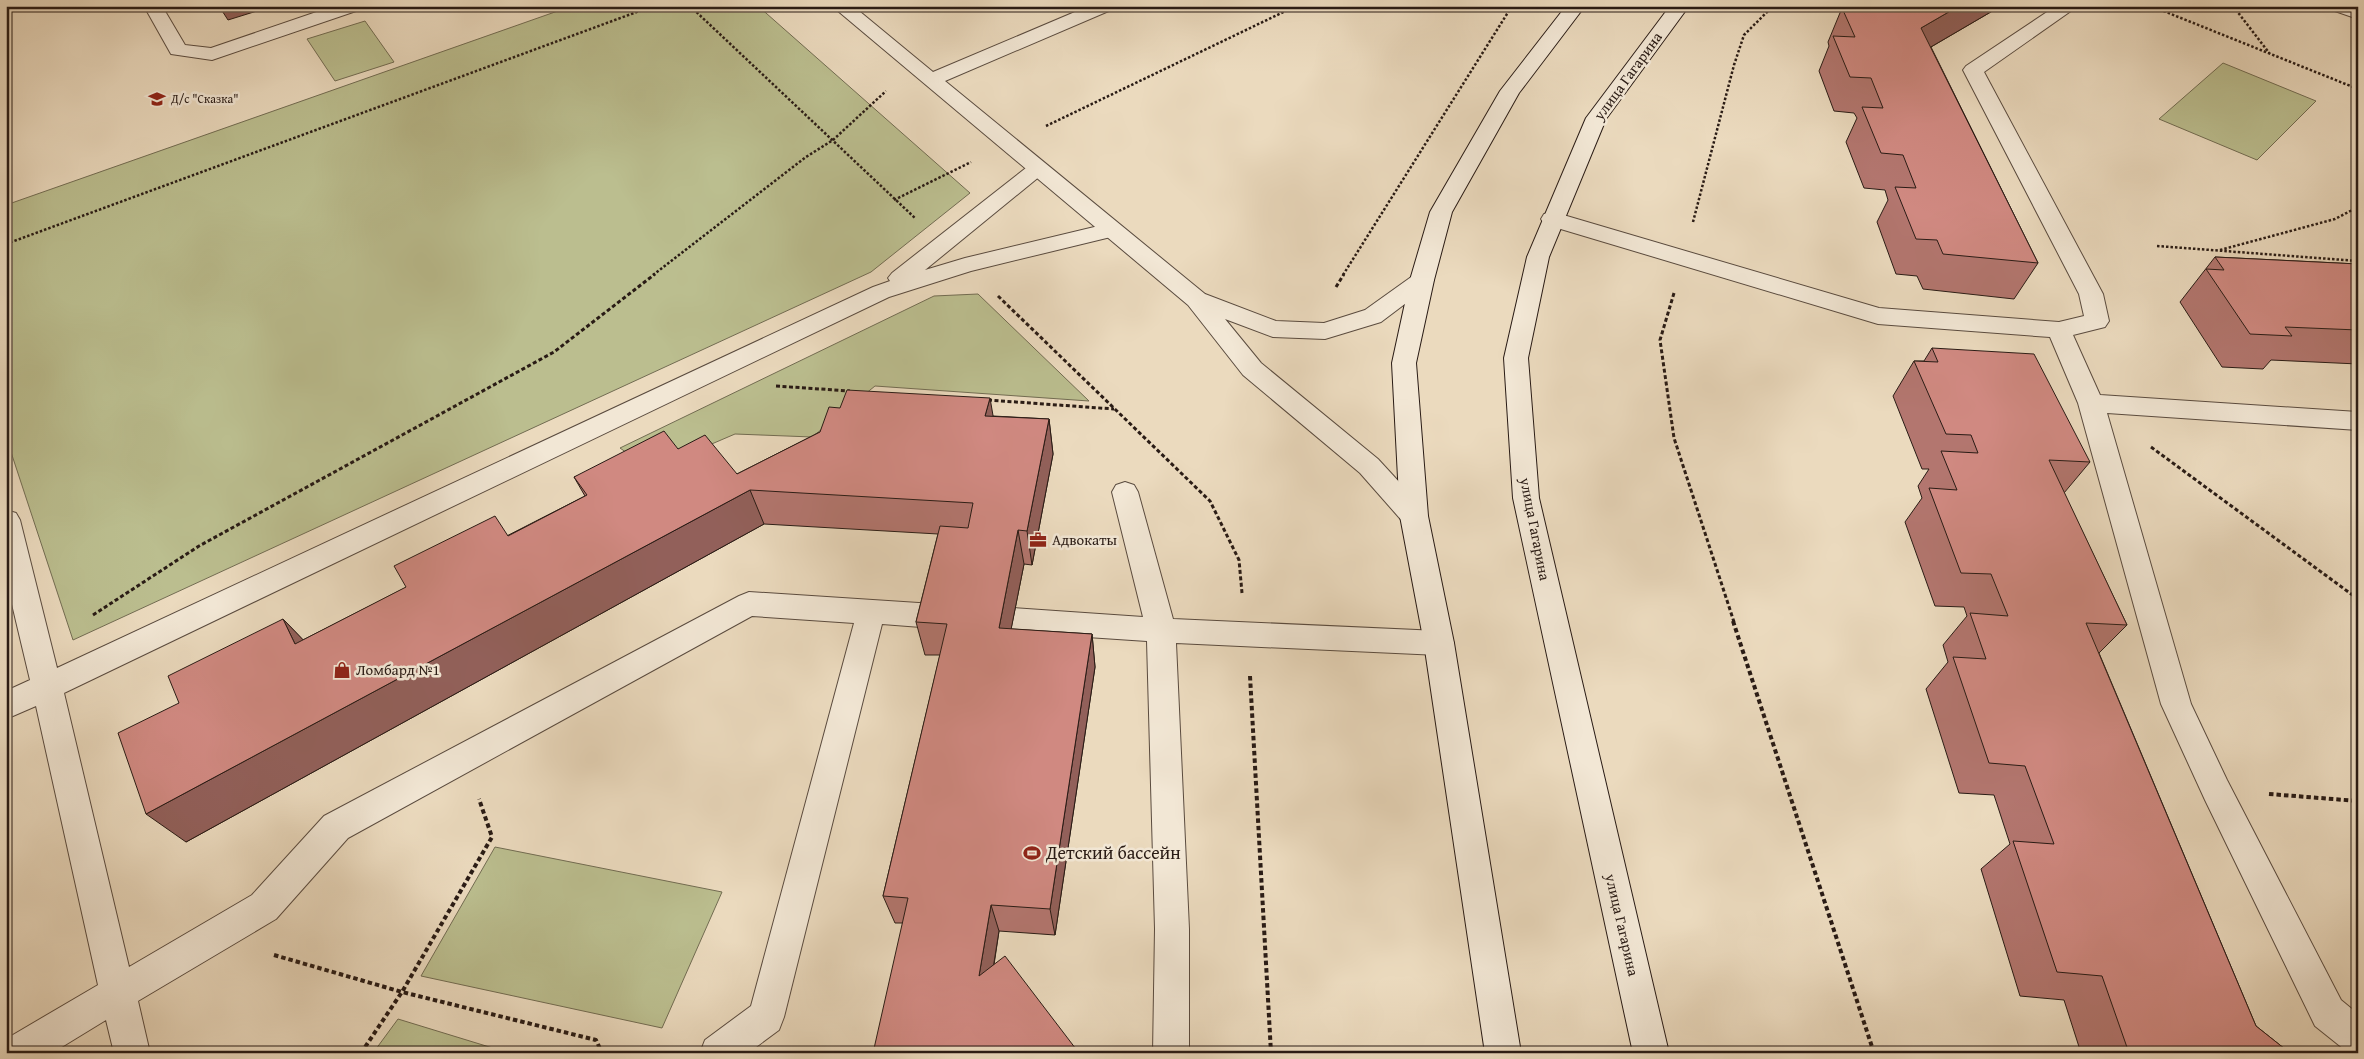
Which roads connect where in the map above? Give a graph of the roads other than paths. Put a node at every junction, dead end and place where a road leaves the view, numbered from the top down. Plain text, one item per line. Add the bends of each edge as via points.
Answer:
1 (153, 6) edge
2 (353, 6) edge
3 (840, 6) edge
4 (1105, 6) edge
5 (1576, 6) edge
6 (1680, 6) edge
7 (2069, 6) edge
8 (2338, 6) edge
9 (2358, 14) edge
10 (931, 80) junction
11 (1038, 168) junction
12 (1552, 220) junction
13 (1111, 230) junction
14 (1422, 280) junction
15 (881, 292) junction
16 (1196, 300) junction
17 (2059, 330) junction
18 (2091, 403) junction
19 (2358, 421) edge
20 (1125, 492) dead end
21 (1414, 516) junction
22 (6, 520) edge
23 (871, 612) junction
24 (934, 616) edge
25 (1013, 620) edge
26 (1161, 630) junction
27 (1439, 643) junction
28 (47, 687) junction
29 (6, 706) edge
30 (118, 993) junction
31 (2358, 1037) edge
32 (18, 1053) edge
33 (132, 1053) edge
34 (718, 1053) edge
35 (1171, 1053) edge
36 (1503, 1053) edge
37 (1651, 1053) edge

1 - 2 main road via 178,50 212,54
3 - 10 main road
4 - 10 main road
5 - 14 main road via 1510,91 1441,212
6 - 12 main road, улица Гагарина via 1596,118
7 - 17 main road via 1973,70 2091,294 2097,321
8 - 9 main road
10 - 11 main road
11 - 13 main road
11 - 15 main road
12 - 17 main road via 1878,316
12 - 37 main road, улица Гагарина via 1538,256 1516,358 1526,498
13 - 15 main road via 965,265
13 - 16 main road
14 - 16 main road via 1373,316 1325,331 1273,329
14 - 21 main road via 1404,363
15 - 28 main road
16 - 21 main road via 1252,369 1369,466
17 - 18 main road
18 - 19 main road
18 - 31 main road via 2176,704 2328,1013
20 - 26 main road
21 - 27 main road
22 - 28 main road
23 - 24 main road
23 - 30 main road via 749,604 336,826 264,907
23 - 34 main road via 766,1017
25 - 26 main road
26 - 27 main road
26 - 35 main road via 1172,929
27 - 36 main road
28 - 29 main road
28 - 30 main road
30 - 32 main road
30 - 33 main road

